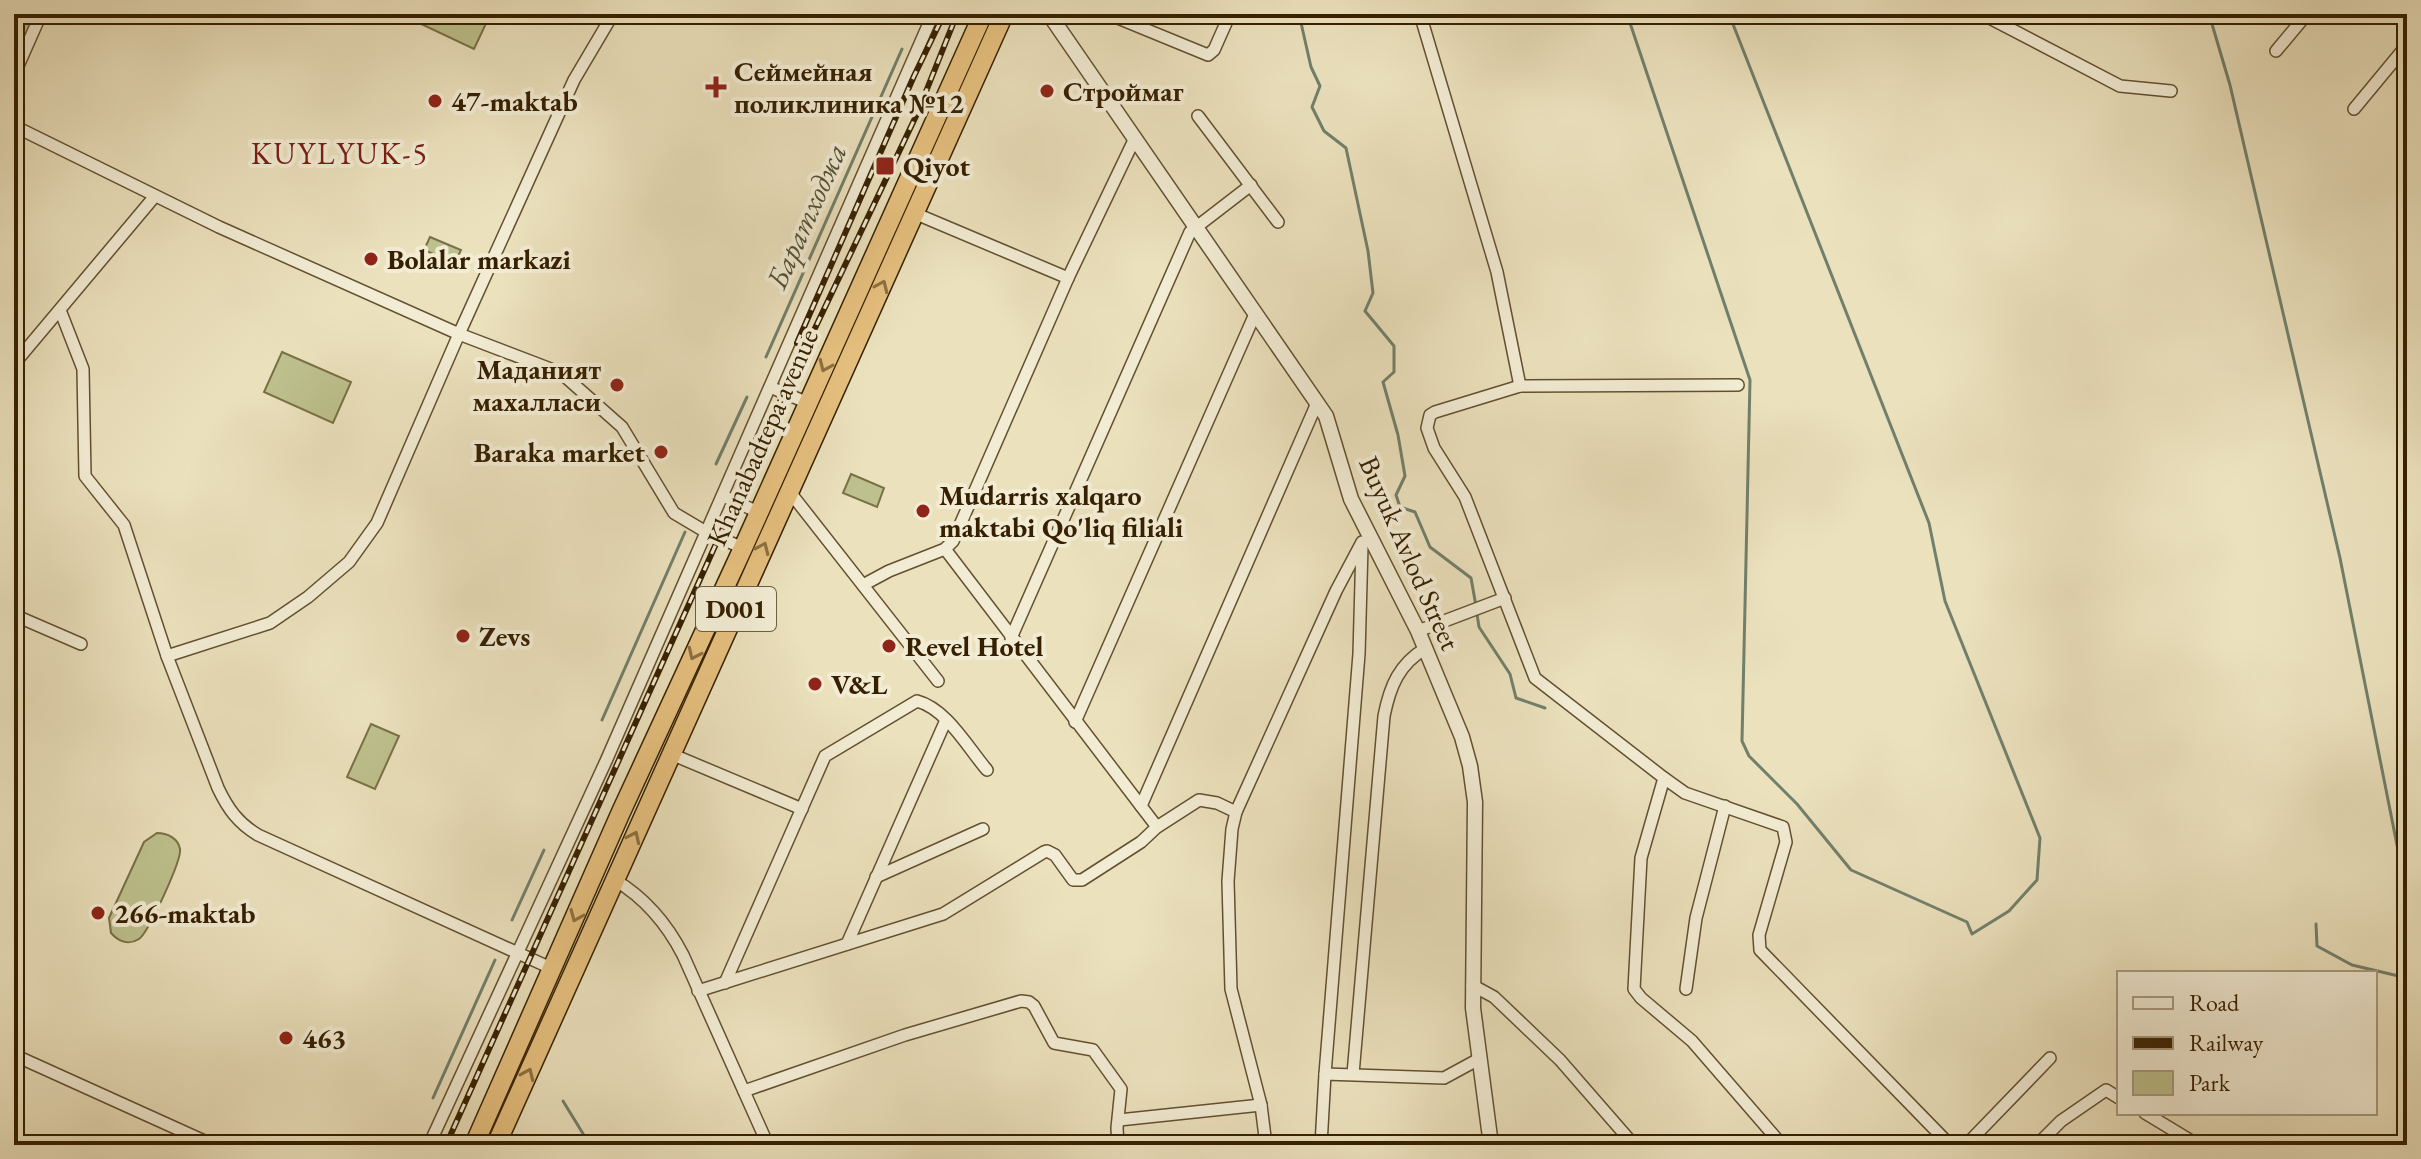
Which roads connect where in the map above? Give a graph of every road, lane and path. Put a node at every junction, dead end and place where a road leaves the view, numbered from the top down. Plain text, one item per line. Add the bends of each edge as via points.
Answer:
1 (41, 14) edge
2 (613, 14) edge
3 (933, 14) edge
4 (983, 14) edge
5 (1004, 14) edge
6 (1049, 14) edge
7 (1108, 14) edge
8 (1230, 14) edge
9 (1420, 14) edge
10 (1982, 14) edge
11 (2307, 14) edge
12 (2407, 45) edge
13 (2276, 51) dead end
14 (14, 75) edge
15 (2171, 91) dead end
16 (2354, 109) dead end
17 (1198, 116) dead end
18 (14, 126) edge
19 (1135, 138) junction
20 (1251, 185) junction
21 (155, 196) junction
22 (914, 213) junction
23 (1278, 222) dead end
24 (1197, 226) junction
25 (1068, 278) junction
26 (60, 310) junction
27 (1255, 314) junction
28 (845, 322) junction
29 (862, 330) junction
30 (459, 334) junction
31 (14, 364) edge
32 (1738, 385) dead end
33 (1520, 386) junction
34 (770, 387) junction
35 (808, 403) junction
36 (1317, 403) junction
37 (789, 491) junction
38 (723, 496) junction
39 (758, 512) junction
40 (706, 532) junction
41 (1363, 536) junction
42 (743, 548) junction
43 (945, 549) junction
44 (863, 585) junction
45 (1505, 598) junction
46 (14, 615) edge
47 (1418, 631) junction
48 (1011, 638) junction
49 (81, 644) dead end
50 (1426, 648) junction
51 (167, 656) junction
52 (938, 681) dead end
53 (946, 720) junction
54 (1075, 722) junction
55 (671, 754) junction
56 (987, 770) dead end
57 (1664, 778) junction
58 (1141, 806) junction
59 (1725, 806) junction
60 (802, 809) junction
61 (1236, 812) junction
62 (1157, 827) junction
63 (983, 829) dead end
64 (876, 877) junction
65 (615, 880) junction
66 (847, 944) junction
67 (517, 953) junction
68 (553, 969) junction
69 (725, 983) junction
70 (1472, 985) junction
71 (1686, 989) dead end
72 (698, 991) junction
73 (14, 1055) edge
74 (2050, 1058) dead end
75 (1479, 1059) junction
76 (1325, 1074) junction
77 (1353, 1074) junction
78 (744, 1091) junction
79 (2117, 1097) edge
80 (1261, 1105) junction
81 (2148, 1115) edge
82 (1119, 1120) junction
83 (1949, 1144) edge
84 (213, 1145) edge
85 (429, 1145) edge
86 (474, 1145) edge
87 (496, 1145) edge
88 (768, 1145) edge
89 (1118, 1145) edge
90 (1266, 1145) edge
91 (1321, 1145) edge
92 (1491, 1145) edge
93 (1634, 1145) edge
94 (1782, 1145) edge
95 (1966, 1145) edge
96 (2037, 1145) edge
97 (2198, 1145) edge

1 - 14 street
2 - 30 street via 574,80
3 - 34 street
4 - 28 highway, Khanabadtepa avenue / D001
5 - 22 highway, Khanabadtepa avenue / D001
6 - 19 street, Buyuk Avlod Street
7 - 8 street via 1208,55
9 - 33 street via 1497,272
10 - 15 street via 2120,86
11 - 13 street
12 - 16 street
17 - 20 street
18 - 21 street
19 - 24 street, Buyuk Avlod Street
19 - 25 street
20 - 23 street
20 - 24 street
21 - 26 street
21 - 30 street
22 - 25 street
29 -> 22 highway, Khanabadtepa avenue / D001
24 - 27 street, Buyuk Avlod Street
24 - 48 street
25 - 43 street
26 - 31 street
26 - 51 street via 83,369 85,476 124,525
27 - 36 street, Buyuk Avlod Street
27 - 54 street
28 - 29 highway
28 -> 35 highway, Khanabadtepa avenue / D001
29 - 37 highway, Khanabadtepa avenue / D001
30 - 40 street via 561,373 622,427 674,513
30 - 51 street via 377,523 349,562 270,623
32 - 33 street
33 - 45 street via 1435,412 1427,421 1434,448 1465,497
34 - 35 street
34 - 38 street
35 - 39 highway, Khanabadtepa avenue / D001
36 - 41 street, Buyuk Avlod Street via 1326,416
36 - 58 street
37 - 44 street
55 -> 37 highway, Khanabadtepa avenue / D001
38 - 39 street
38 - 40 street
39 - 42 highway, Khanabadtepa avenue / D001
40 - 42 street
40 - 67 street
41 - 47 street, Buyuk Avlod Street
41 - 61 street
41 - 76 street via 1359,654
42 -> 68 highway, Khanabadtepa avenue / D001
43 - 44 street
43 - 48 street
44 - 52 street
45 - 47 street
45 - 57 street via 1535,678
46 - 49 street
47 - 50 street, Buyuk Avlod Street
48 - 54 street
50 - 70 street, Buyuk Avlod Street via 1462,737 1473,784
50 - 77 street via 1399,671 1384,716
51 - 67 street via 218,788 239,821 258,835
53 - 56 street
53 - 60 street via 917,701 825,756
53 - 64 street
54 - 58 street
55 - 60 street
65 -> 55 highway, Khanabadtepa avenue / D001
57 - 59 street via 1685,793
57 - 94 street via 1641,858 1634,989 1692,1041
58 - 62 street
59 - 71 street via 1696,918
59 - 83 street via 1778,824 1786,835 1759,935 1760,950
60 - 69 street
61 - 62 street via 1199,800
61 - 80 street via 1228,881 1231,989
62 - 66 street via 1082,880 1073,880 1047,851 943,914
63 - 64 street
64 - 66 street
65 - 72 street via 663,921
87 -> 65 highway, Khanabadtepa avenue / D001
66 - 69 street
67 - 68 street
67 - 85 street
68 - 86 highway, Khanabadtepa avenue / D001
69 - 72 street
70 - 75 street, Buyuk Avlod Street
70 - 93 street via 1494,997 1560,1060
72 - 78 street
73 - 84 street
74 - 95 street
75 - 77 street via 1444,1078
75 - 92 street, Buyuk Avlod Street
76 - 77 street
76 - 91 street
78 - 82 street via 1021,1001 1034,1006 1057,1045 1093,1050 1121,1089
78 - 88 street
79 - 96 street via 2106,1090
80 - 82 street
80 - 90 street
81 - 97 street
82 - 89 street

